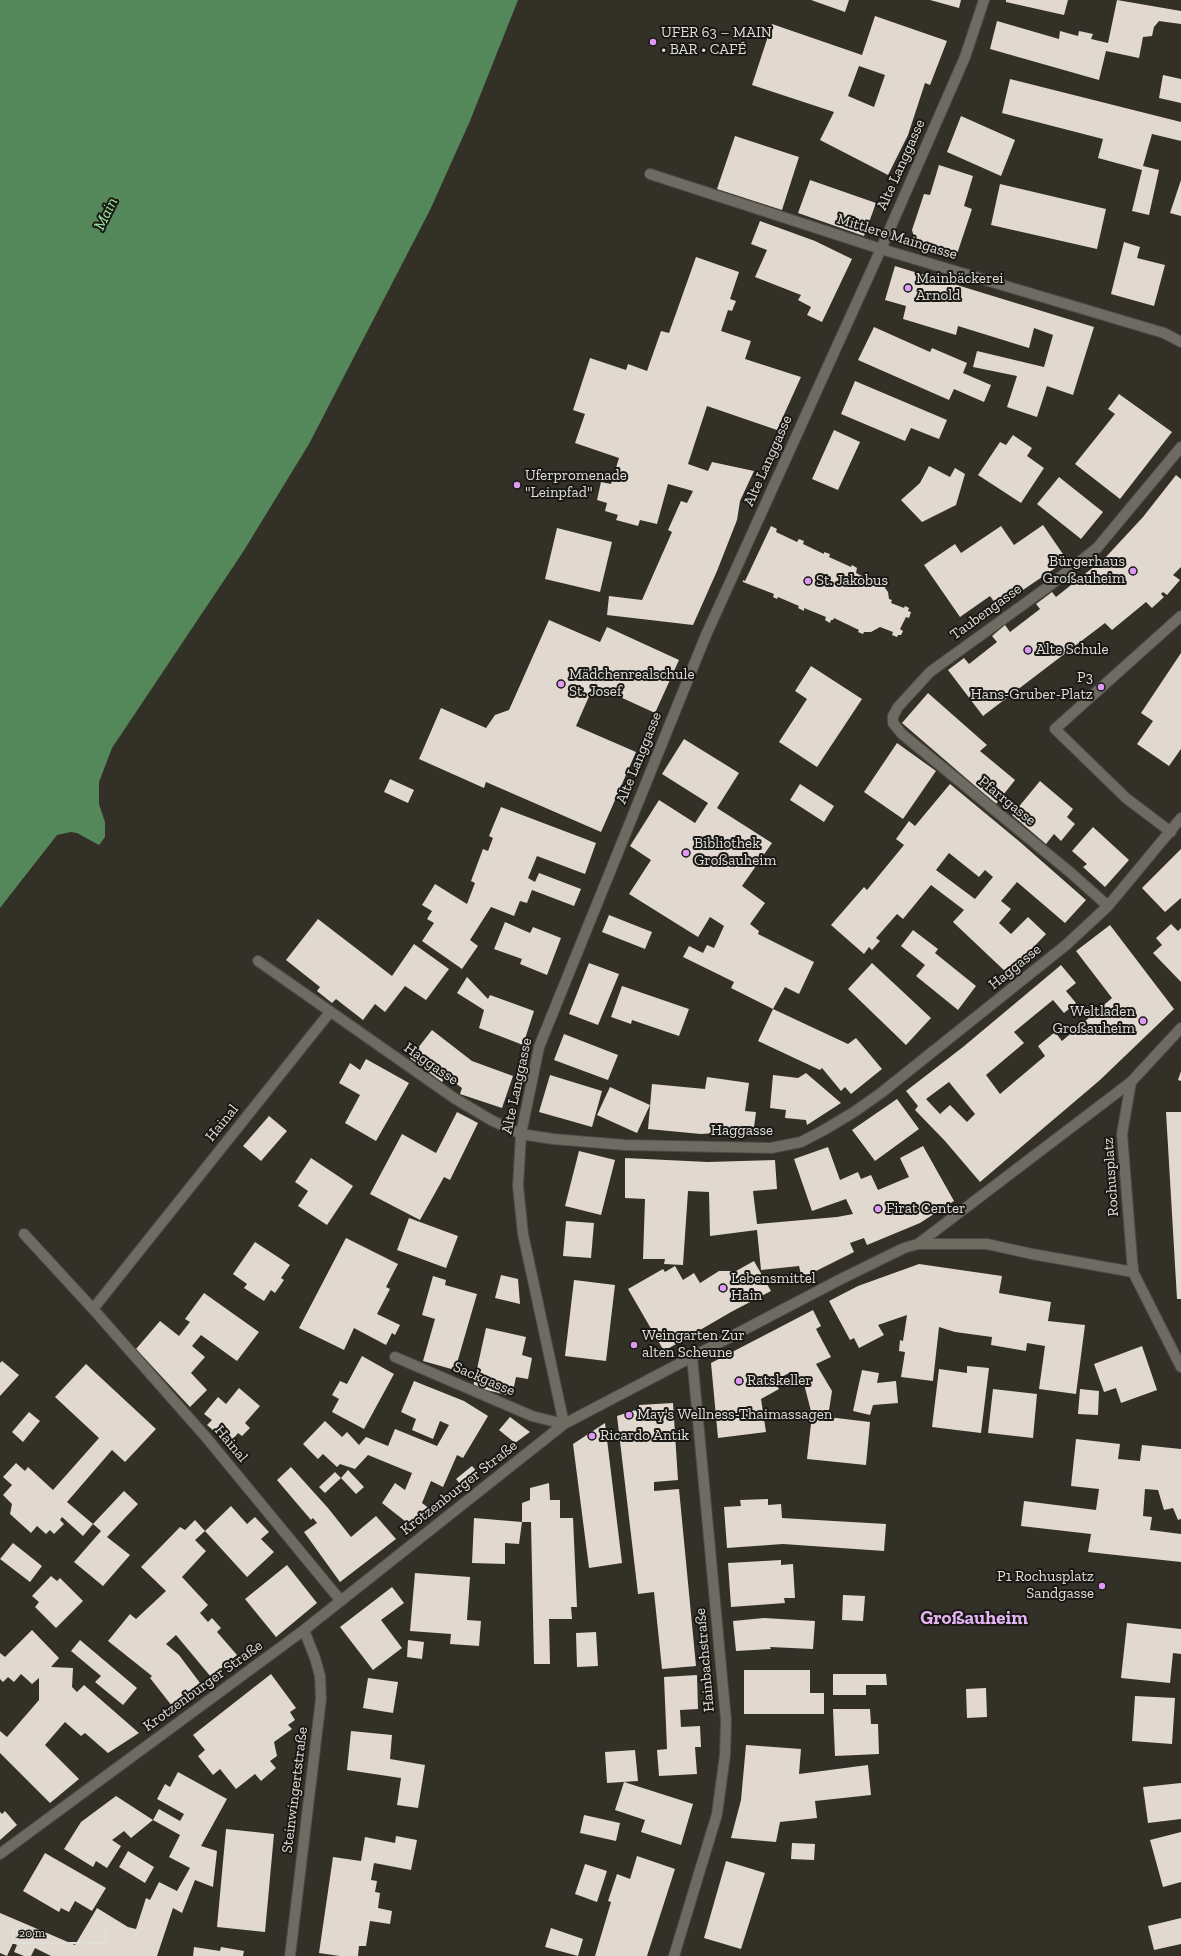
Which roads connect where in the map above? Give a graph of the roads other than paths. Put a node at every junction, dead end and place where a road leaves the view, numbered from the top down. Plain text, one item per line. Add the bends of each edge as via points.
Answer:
1 (984, 0) edge
2 (650, 174) dead end
3 (881, 249) junction
4 (1181, 342) edge
5 (1181, 447) edge
6 (1181, 616) edge
7 (892, 716) joint
8 (1181, 818) edge
9 (1171, 832) junction
10 (1108, 906) junction
11 (258, 960) dead end
12 (330, 1012) junction
13 (1181, 1028) edge
14 (1131, 1082) junction
15 (521, 1134) junction
16 (24, 1234) dead end
17 (918, 1244) junction
18 (1133, 1272) junction
19 (93, 1309) junction
20 (692, 1356) junction
21 (395, 1357) dead end
22 (1181, 1367) edge
23 (564, 1424) junction
24 (341, 1601) junction
25 (304, 1630) junction
26 (0, 1854) edge
27 (290, 1956) edge
28 (674, 1956) edge

1 - 3 street, Alte Langgasse via 965,57
2 - 3 street, Mittlere Maingasse
3 - 4 street, Mittlere Maingasse via 1164,333
3 - 15 street, Alte Langgasse via 706,635 539,1047
5 - 7 street, Taubengasse via 1097,548 930,672
6 - 9 street via 1055,729 1126,798
7 - 10 street, Pfarrgasse via 902,734
8 - 9 street, Haggasse
9 - 10 street, Haggasse
10 - 15 street, Haggasse via 1066,945 881,1093 801,1142 771,1148 625,1145
11 - 12 street, Haggasse
12 - 15 street, Haggasse via 454,1098
12 - 19 street, Hainal
13 - 14 street
14 - 17 street
14 - 18 street, Rochusplatz via 1122,1134
15 - 23 street, Alte Langgasse via 518,1186 523,1234
16 - 19 street, Hainal
17 - 18 street, Krotzenburger Straße via 987,1244
17 - 20 street, Krotzenburger Straße via 841,1278
18 - 22 street
19 - 24 street, Hainal via 205,1436
20 - 23 street, Krotzenburger Straße
20 - 28 street, Hainbachstraße via 726,1720 725,1755 717,1814
21 - 23 street, Sackgasse via 532,1416
23 - 24 street, Krotzenburger Straße
24 - 25 street, Krotzenburger Straße
25 - 26 street, Krotzenburger Straße
25 - 27 street, Steinwingertstraße via 320,1676 321,1699

